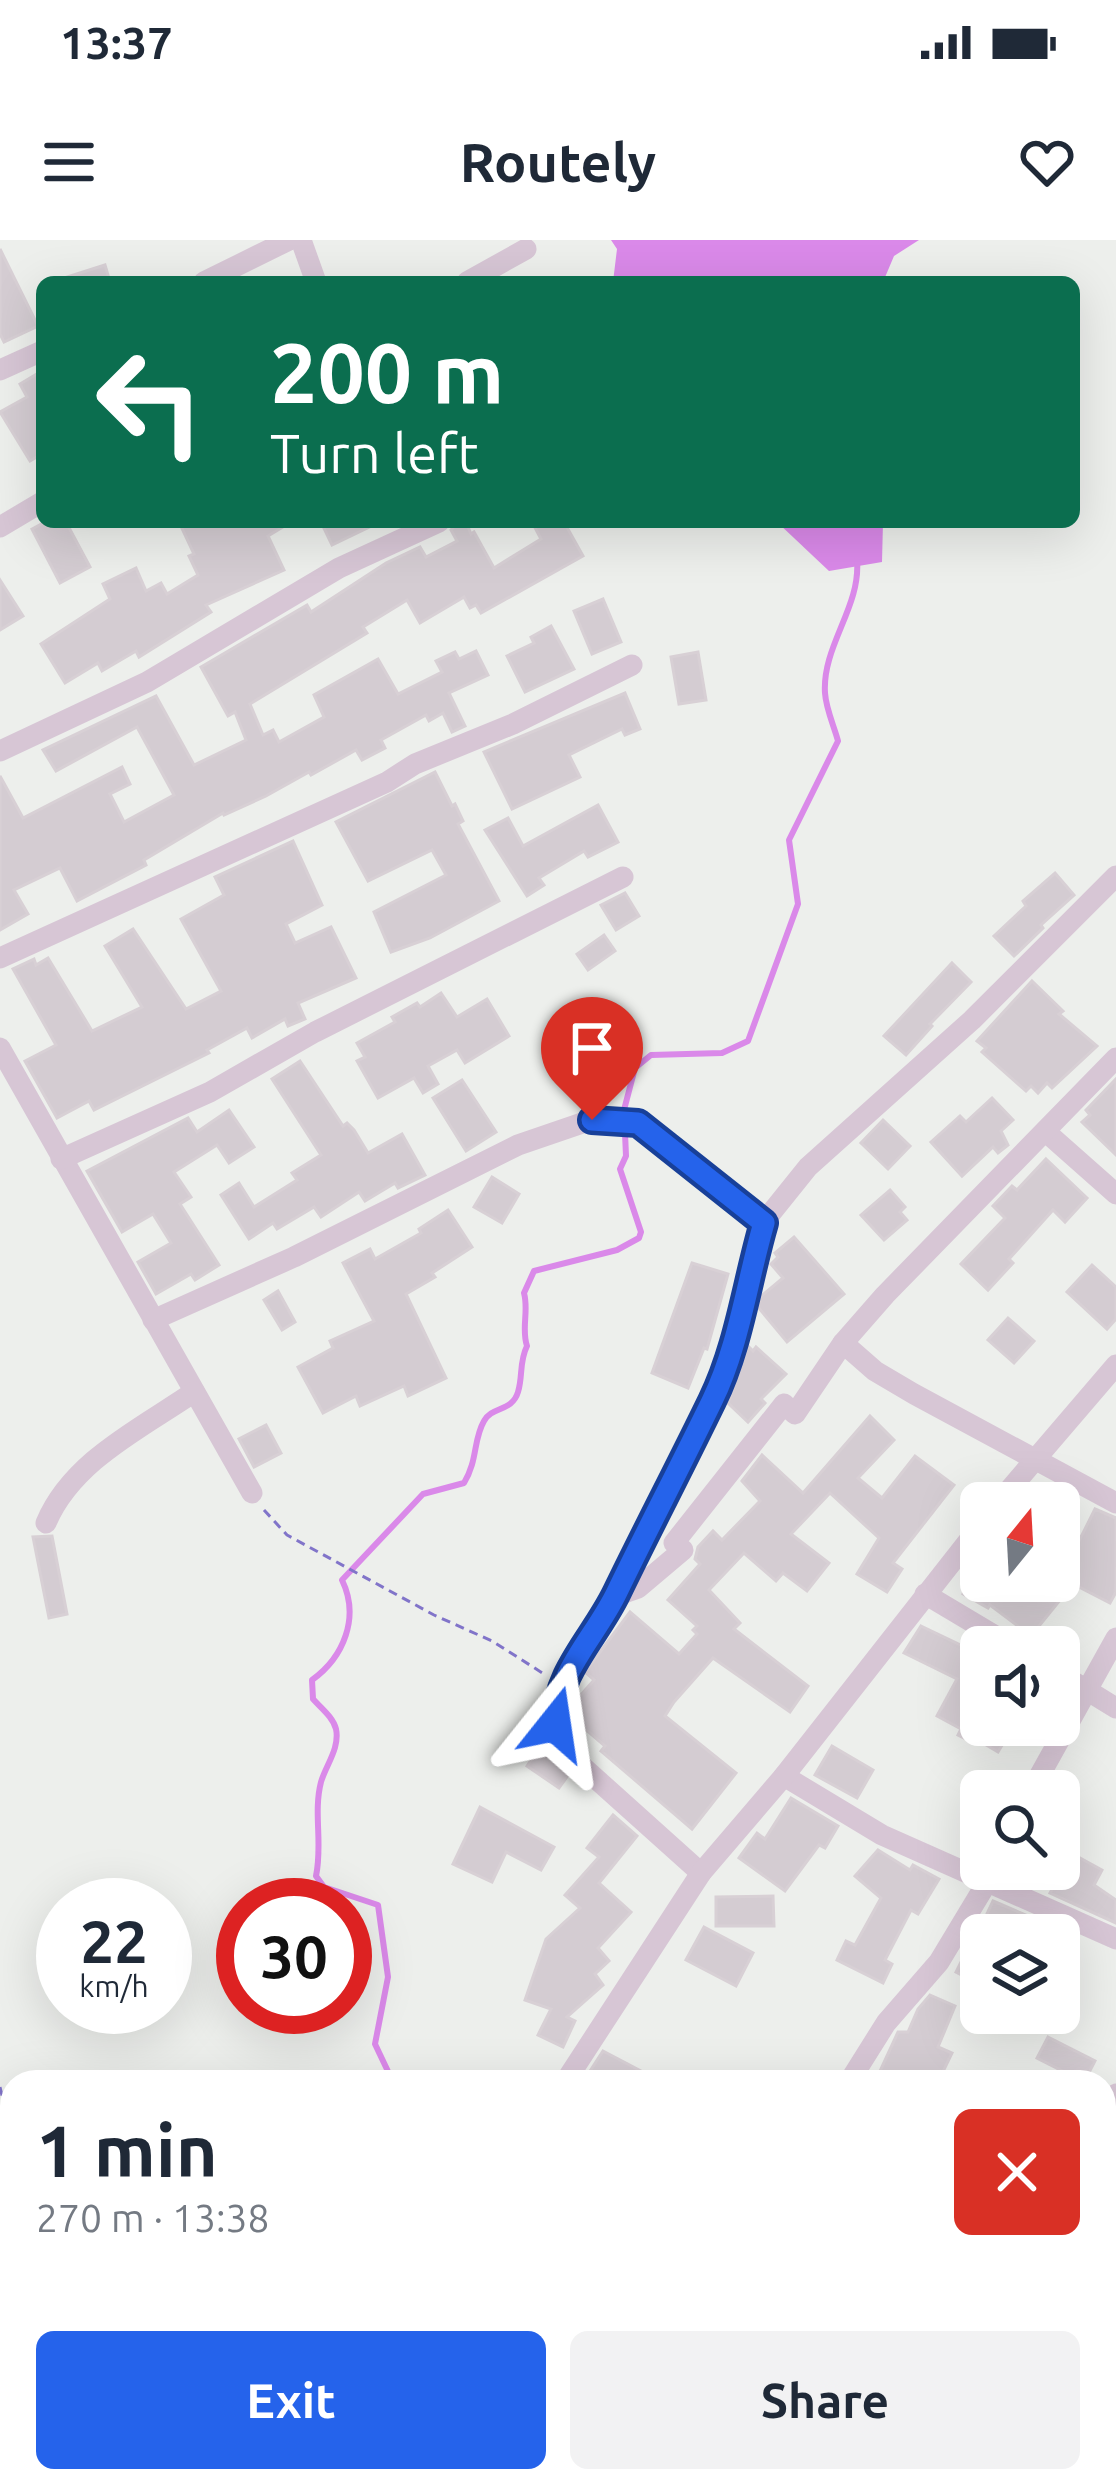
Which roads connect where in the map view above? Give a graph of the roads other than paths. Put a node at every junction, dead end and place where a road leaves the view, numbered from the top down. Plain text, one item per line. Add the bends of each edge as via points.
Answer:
1 (289, 240) edge
2 (301, 240) edge
3 (526, 249) dead end
4 (217, 276) edge
5 (314, 276) edge
6 (478, 276) edge
7 (36, 354) edge
8 (0, 370) edge
9 (36, 505) edge
10 (0, 526) edge
11 (418, 528) edge
12 (632, 664) dead end
13 (0, 751) edge
14 (622, 877) dead end
15 (1116, 877) edge
16 (0, 958) edge
17 (0, 1048) edge
18 (1116, 1058) edge
19 (1046, 1132) junction
20 (61, 1159) junction
21 (1116, 1194) edge
22 (764, 1223) junction
23 (153, 1320) junction
24 (842, 1343) junction
25 (1116, 1364) edge
26 (194, 1392) junction
27 (1034, 1459) junction
28 (1015, 1482) edge
29 (252, 1492) road end
30 (1116, 1503) edge
31 (46, 1523) dead end
32 (960, 1551) edge
33 (925, 1594) junction
34 (615, 1596) junction
35 (979, 1626) edge
36 (1116, 1638) edge
37 (1080, 1685) edge
38 (1086, 1689) junction
39 (1116, 1708) edge
40 (1042, 1770) edge
41 (784, 1776) junction
42 (960, 1869) edge
43 (701, 1873) junction
44 (976, 1890) edge
45 (1008, 1890) edge
46 (1116, 1939) edge
47 (573, 2070) edge
48 (857, 2070) edge

1 - 4 street
2 - 5 street
3 - 6 street
7 - 8 street
9 - 10 street
11 - 13 street via 147,682
12 - 16 street
14 - 20 street via 210,1092
15 - 22 street via 808,1167
17 - 20 street
18 - 19 street
19 - 21 street
19 - 24 street
20 - 23 street
22 - 23 street via 638,1123 571,1124
22 - 34 street via 714,1397
23 - 26 street
24 - 27 street via 895,1383
24 - 34 street via 795,1414 784,1405 718,1484 674,1543 682,1550 638,1588
25 - 27 street
26 - 29 street
26 - 31 street via 73,1478
27 - 28 street
27 - 30 street
32 - 33 street
33 - 35 street
33 - 41 street
34 - 43 street via 561,1684 555,1724 574,1759
36 - 38 street
37 - 38 street
38 - 39 street
38 - 40 street
41 - 42 street via 882,1835
41 - 43 street
43 - 47 street
44 - 48 street via 939,1962
45 - 46 street

